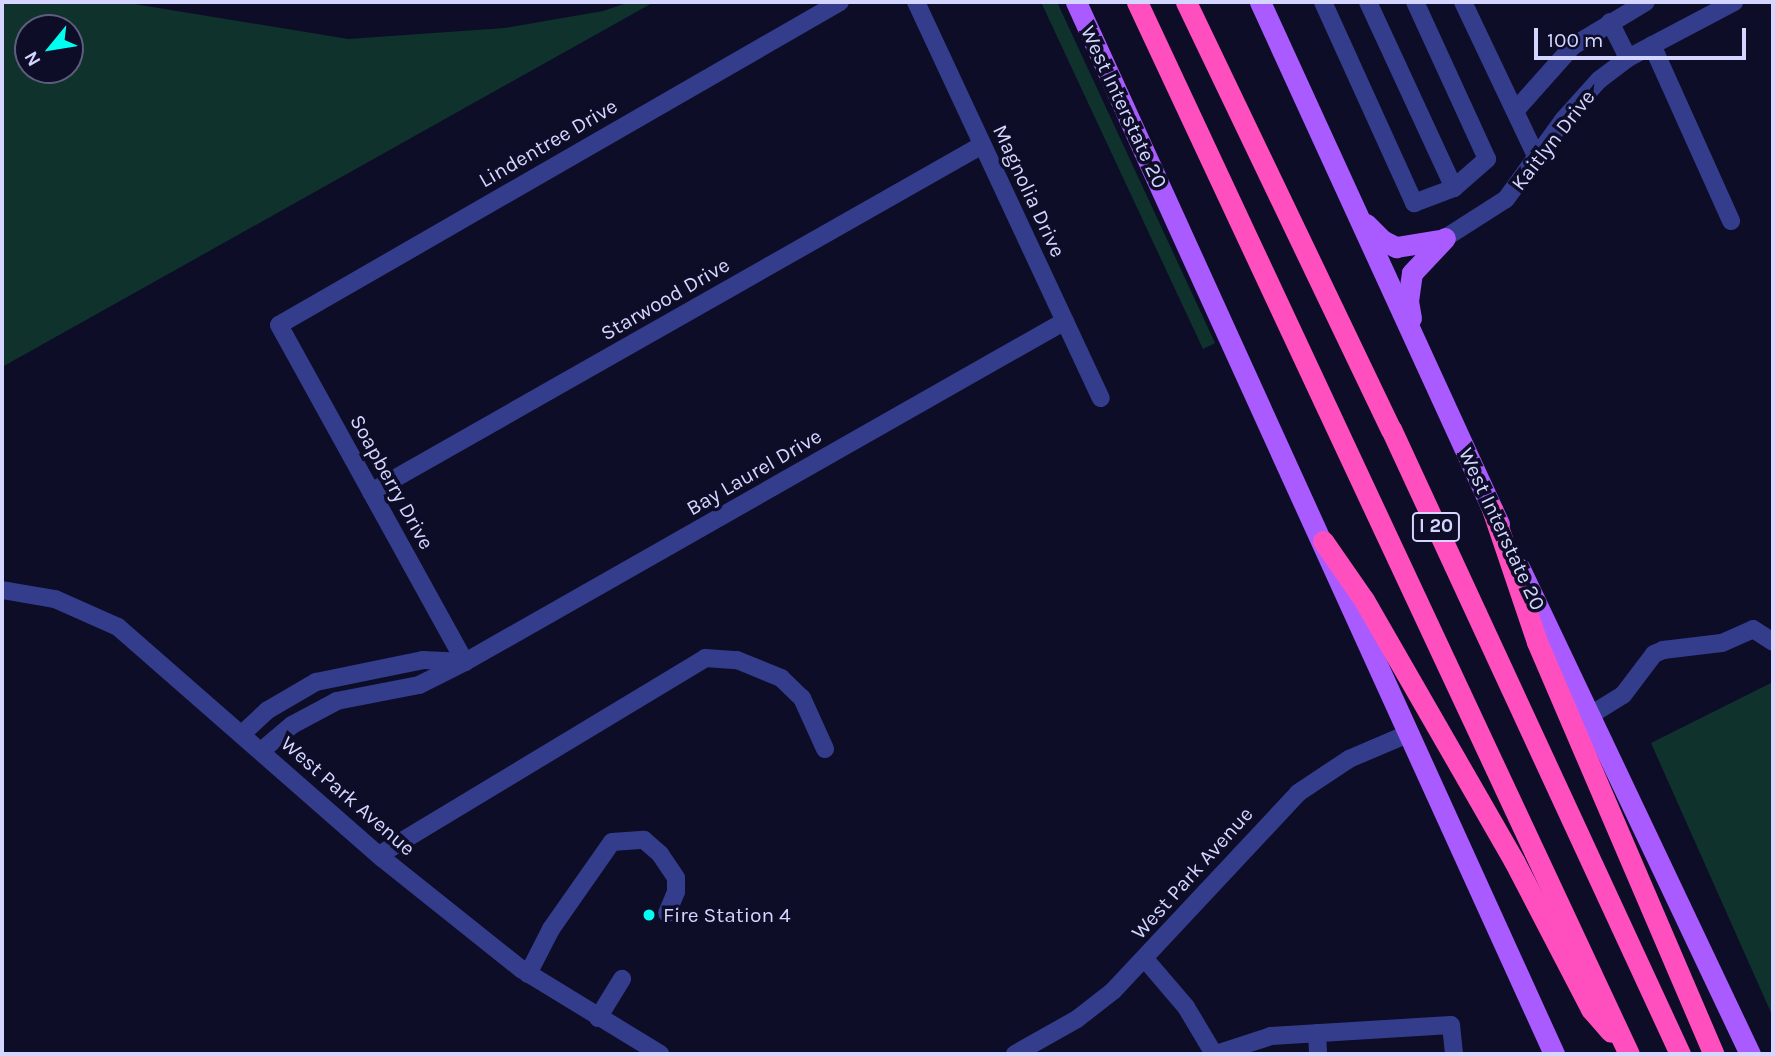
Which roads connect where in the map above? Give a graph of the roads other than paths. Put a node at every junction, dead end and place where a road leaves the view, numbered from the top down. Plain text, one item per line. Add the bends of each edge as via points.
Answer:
1 (840, 2) edge
2 (916, 2) edge
3 (1076, 2) edge
4 (1137, 2) edge
5 (1186, 2) edge
6 (1260, 2) edge
7 (1368, 2) edge
8 (1415, 2) edge
9 (1463, 2) edge
10 (1646, 2) edge
11 (1734, 2) edge
12 (1329, 4) edge
13 (1610, 22) junction
14 (1652, 45) junction
15 (1628, 58) junction
16 (1515, 111) junction
17 (982, 145) junction
18 (1537, 158) junction
19 (1454, 188) junction
20 (1352, 204) junction
21 (1731, 221) dead end
22 (1445, 238) junction
23 (1065, 321) junction
24 (279, 325) joint
25 (1418, 347) junction
26 (1101, 398) dead end
27 (371, 492) junction
28 (1492, 509) junction
29 (1323, 541) junction
30 (2, 590) edge
31 (1773, 642) edge
32 (465, 662) junction
33 (357, 671) junction
34 (362, 693) junction
35 (1589, 716) junction
36 (1410, 733) junction
37 (242, 734) junction
38 (825, 749) dead end
39 (262, 750) junction
40 (379, 855) junction
41 (667, 913) dead end
42 (1145, 959) junction
43 (528, 974) junction
44 (622, 979) dead end
45 (598, 1018) junction
46 (1317, 1033) junction
47 (1628, 1052) edge
48 (660, 1054) edge
49 (1015, 1054) edge
50 (1215, 1054) edge
51 (1318, 1054) edge
52 (1454, 1054) edge
53 (1554, 1054) edge
54 (1680, 1054) edge
55 (1714, 1054) edge
56 (1751, 1054) edge

1 - 24 street, Lindentree Drive
2 - 17 street, Magnolia Drive
3 - 29 main road, West Interstate 20
4 - 47 highway, I 20
5 - 54 highway, I 20 via 1391,429
6 - 20 main road, West Interstate 20
7 - 19 street
8 - 19 street via 1487,159
9 - 16 street
10 - 13 street
11 - 14 street, Kaitlyn Drive
12 - 19 street via 1414,202
13 - 15 street
13 - 16 street via 1573,46
14 - 15 street, Kaitlyn Drive
14 - 21 street
15 - 18 street, Kaitlyn Drive via 1582,100
16 - 18 street
17 - 23 street, Magnolia Drive
17 - 27 street, Starwood Drive
18 - 22 street, Kaitlyn Drive via 1506,199
20 - 22 main road, Kaitlyn Drive via 1382,240 1396,247
20 - 25 main road, West Interstate 20
22 - 25 main road, Kaitlyn Drive via 1412,274 1408,301
23 - 26 street, Magnolia Drive
23 - 32 street, Bay Laurel Drive
24 - 27 street, Soapberry Drive
25 - 28 main road, West Interstate 20
27 - 32 street, Soapberry Drive
28 - 35 main road, West Interstate 20
28 - 55 highway via 1537,642
29 - 36 main road, West Interstate 20
29 - 47 highway via 1364,600 1514,861 1591,1009
30 - 37 street, West Park Avenue via 55,599 118,627
31 - 35 street via 1753,629 1735,639 1663,650 1654,654 1623,695
32 - 33 street via 423,660
32 - 34 street, Bay Laurel Drive via 419,685
33 - 34 street
33 - 37 street via 294,693
34 - 39 street, Bay Laurel Drive via 314,712
35 - 56 main road, West Interstate 20
36 - 42 street, West Park Avenue via 1349,759 1298,793
36 - 53 main road, West Interstate 20
37 - 39 street, West Park Avenue
38 - 40 street via 802,698 781,678 737,660 705,658
39 - 40 street, West Park Avenue
40 - 43 street, West Park Avenue
41 - 43 street via 676,878 660,853 643,840 612,842 551,929
42 - 49 street, West Park Avenue via 1077,1019
42 - 50 street via 1186,1007
43 - 45 street, West Park Avenue
44 - 45 street
45 - 48 street, West Park Avenue
46 - 50 street via 1271,1036
46 - 51 street
46 - 52 street via 1451,1025

